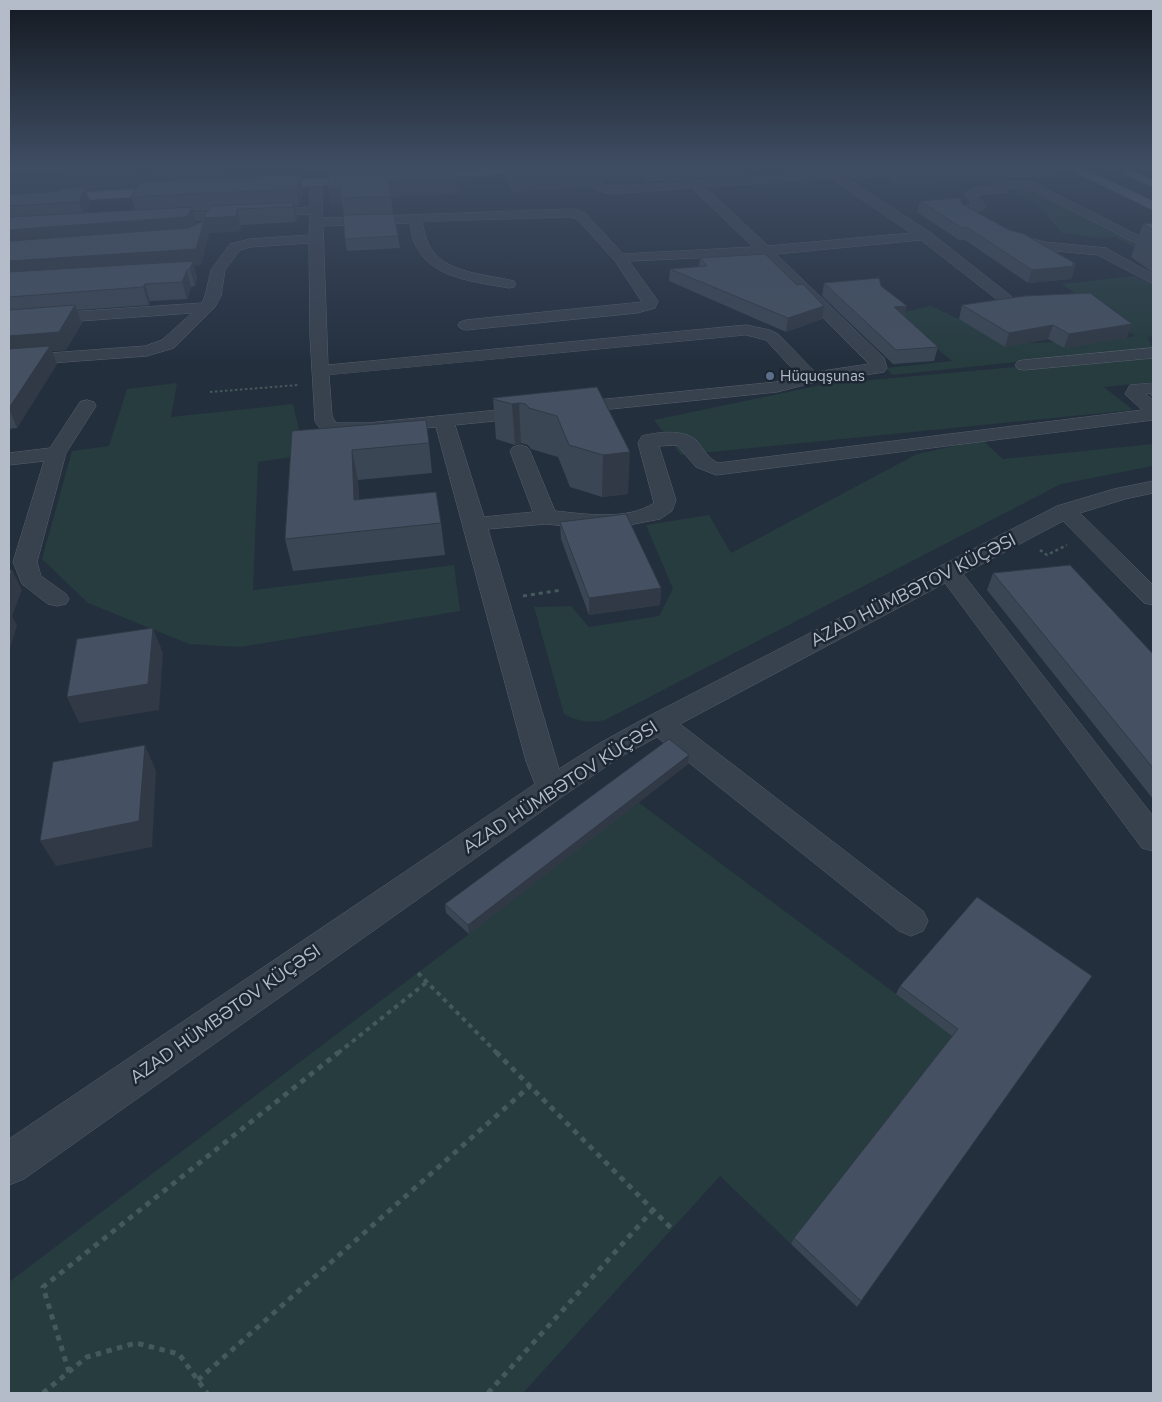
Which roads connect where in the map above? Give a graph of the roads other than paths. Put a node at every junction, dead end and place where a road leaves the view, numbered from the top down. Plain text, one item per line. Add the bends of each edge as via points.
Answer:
1 (316, 232) edge
2 (419, 232) edge
3 (596, 232) edge
4 (746, 232) edge
5 (921, 232) edge
6 (1001, 232) edge
7 (1123, 232) edge
8 (926, 236) junction
9 (316, 239) junction
10 (1153, 248) edge
11 (765, 251) junction
12 (1108, 254) junction
13 (1068, 257) edge
14 (620, 258) junction
15 (1153, 280) edge
16 (510, 284) dead end
17 (207, 307) junction
18 (978, 308) edge
19 (542, 318) junction
20 (9, 321) edge
21 (466, 326) dead end
22 (557, 349) junction
23 (1153, 354) edge
24 (9, 361) edge
25 (1024, 365) dead end
26 (320, 377) junction
27 (811, 378) junction
28 (1153, 388) edge
29 (87, 406) dead end
30 (1153, 409) edge
31 (1153, 414) edge
32 (444, 421) junction
33 (520, 451) dead end
34 (56, 453) junction
35 (9, 459) edge
36 (1153, 487) edge
37 (1065, 511) junction
38 (546, 516) junction
39 (476, 524) junction
40 (949, 572) junction
41 (1153, 598) edge
42 (57, 599) dead end
43 (659, 723) junction
44 (552, 788) junction
45 (1153, 839) edge
46 (910, 920) dead end
47 (9, 1164) edge

1 - 9 street
2 - 16 street via 423,246 448,270
3 - 14 street
4 - 11 street
5 - 8 street
6 - 12 street via 1011,238 1046,246
7 - 10 street
8 - 11 street
8 - 18 street via 1008,303
9 - 17 street via 235,247 213,271 213,296
9 - 26 street
11 - 14 street
11 - 27 street via 878,362 878,368 870,370
12 - 13 street
12 - 15 street
14 - 19 street via 650,304
17 - 20 street
17 - 24 street via 168,344 153,349
19 - 21 street
19 - 22 street
22 - 26 street
22 - 27 street via 758,331 772,337
23 - 25 street
26 - 32 street via 323,417 326,425 339,430
27 - 32 street via 777,386
28 - 30 street via 1136,389 1134,394
29 - 34 street
31 - 38 street via 716,469 701,462 681,439 649,440 664,495 664,506 659,510 618,520 585,521
32 - 39 street
33 - 38 street
34 - 35 street
34 - 42 street via 25,562 30,579
36 - 37 street, AZAD HÜMBƏTOV KÜÇƏSI via 1121,493
37 - 40 street, AZAD HÜMBƏTOV KÜÇƏSI
37 - 41 street
38 - 39 street
39 - 44 street via 541,761
40 - 43 street, AZAD HÜMBƏTOV KÜÇƏSI
40 - 45 street
43 - 44 street, AZAD HÜMBƏTOV KÜÇƏSI
43 - 46 street
44 - 47 street, AZAD HÜMBƏTOV KÜÇƏSI

